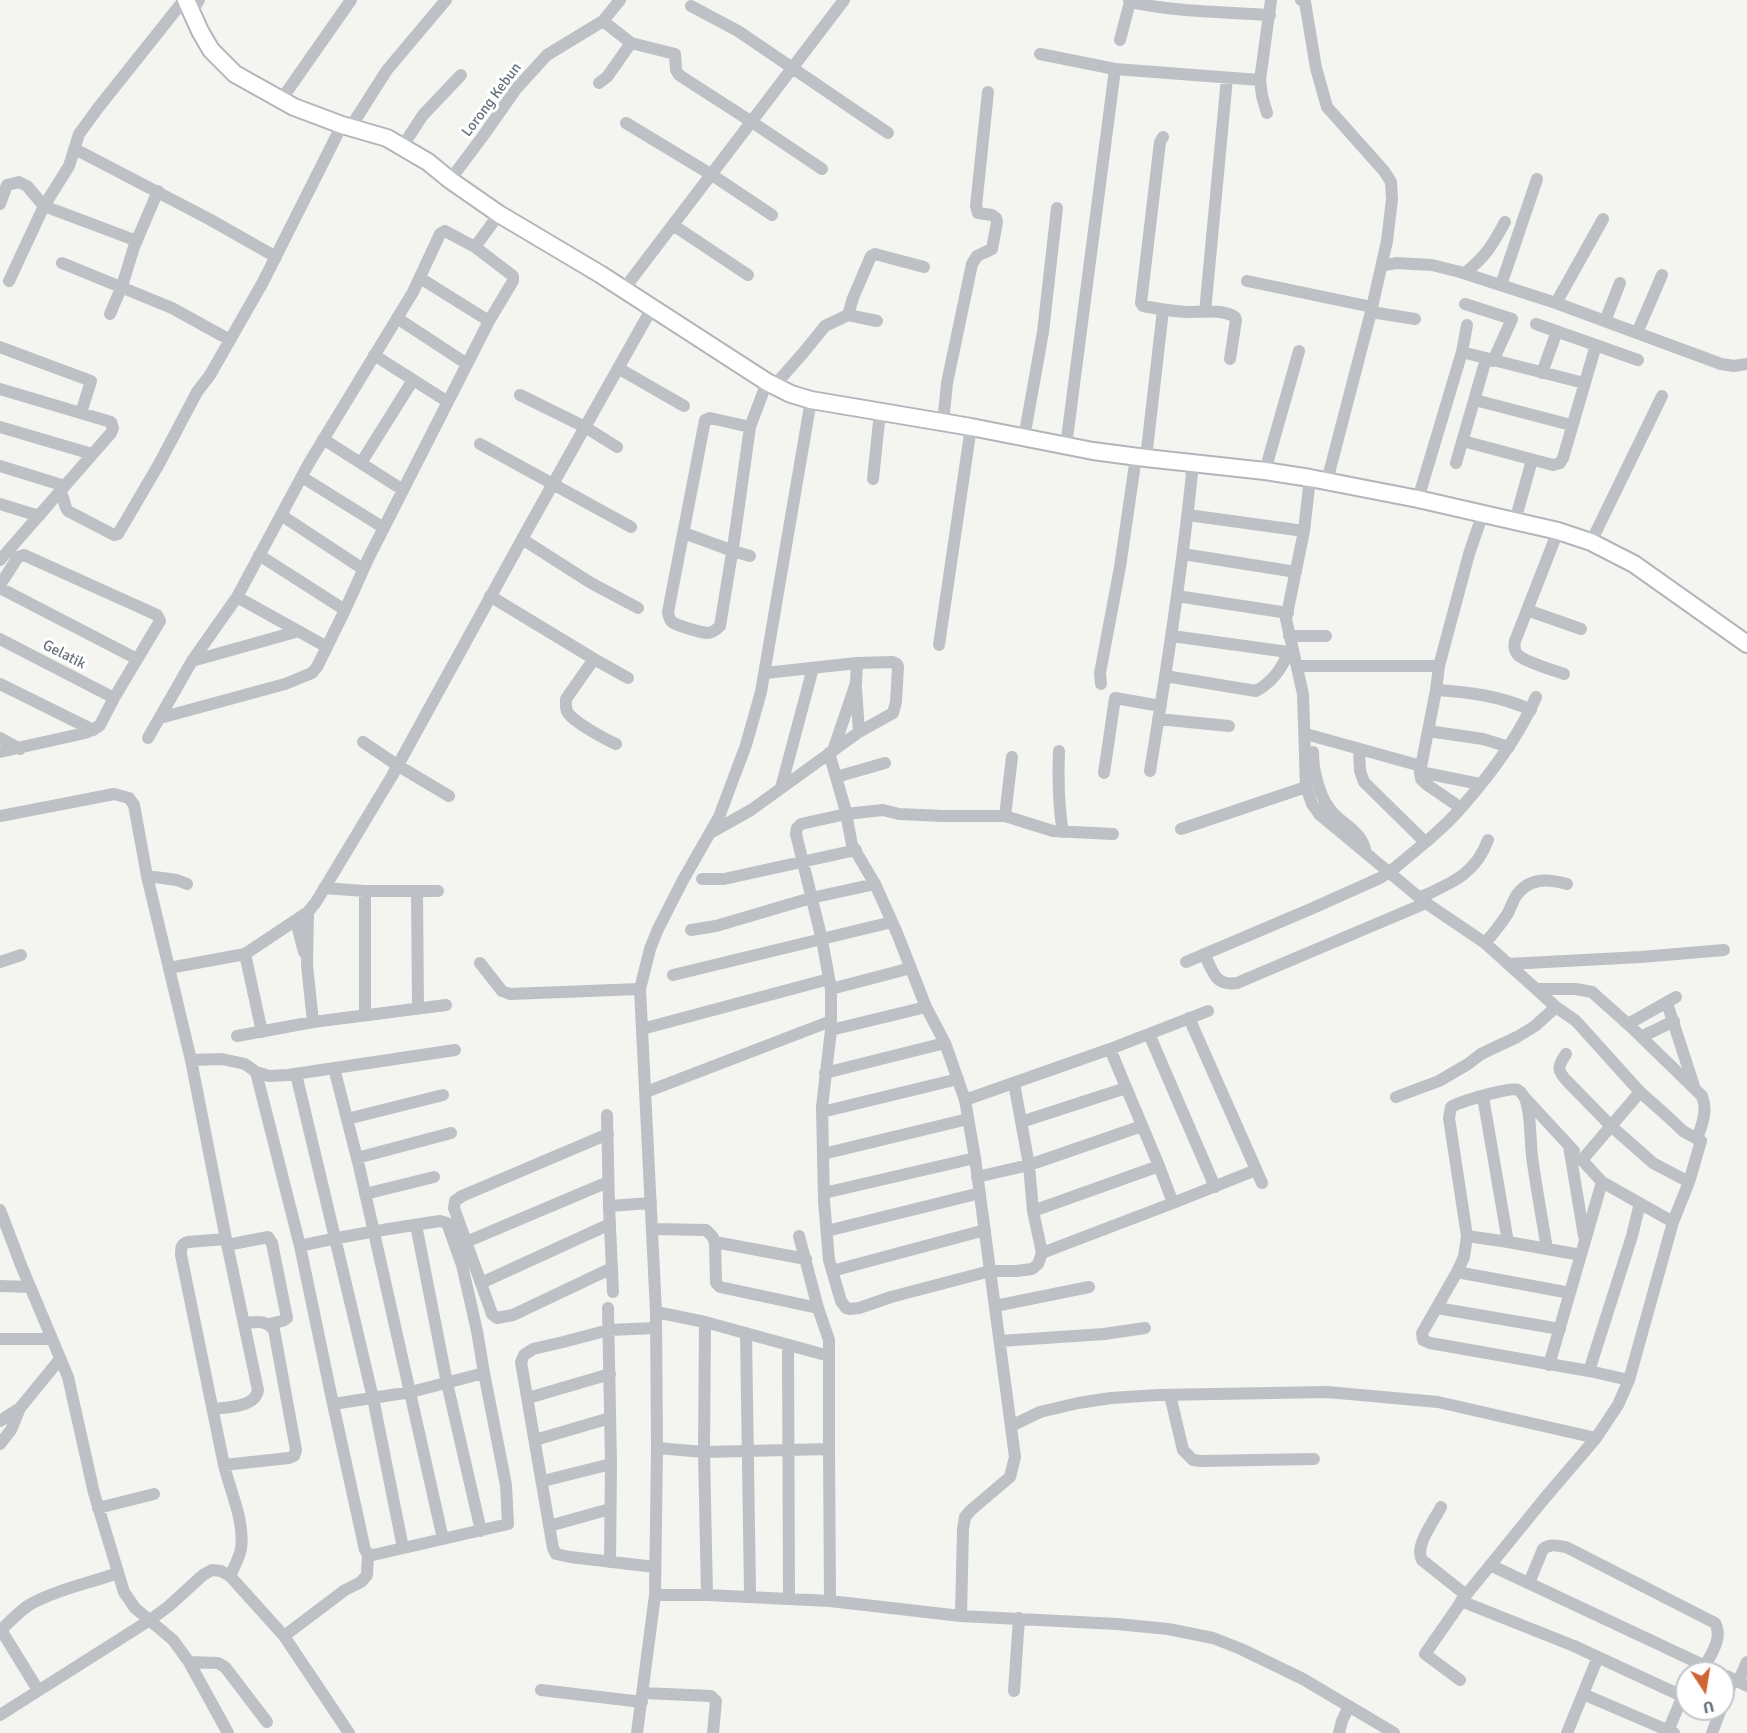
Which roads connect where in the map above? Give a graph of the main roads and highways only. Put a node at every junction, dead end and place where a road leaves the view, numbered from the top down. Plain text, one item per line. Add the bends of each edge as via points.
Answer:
1 (190, 3) edge
2 (1747, 644) edge

1 - 2 main road via 211,50 235,74 294,107 387,138 428,162 499,214 771,384 811,400 1141,458 1310,478 1558,531 1634,564

